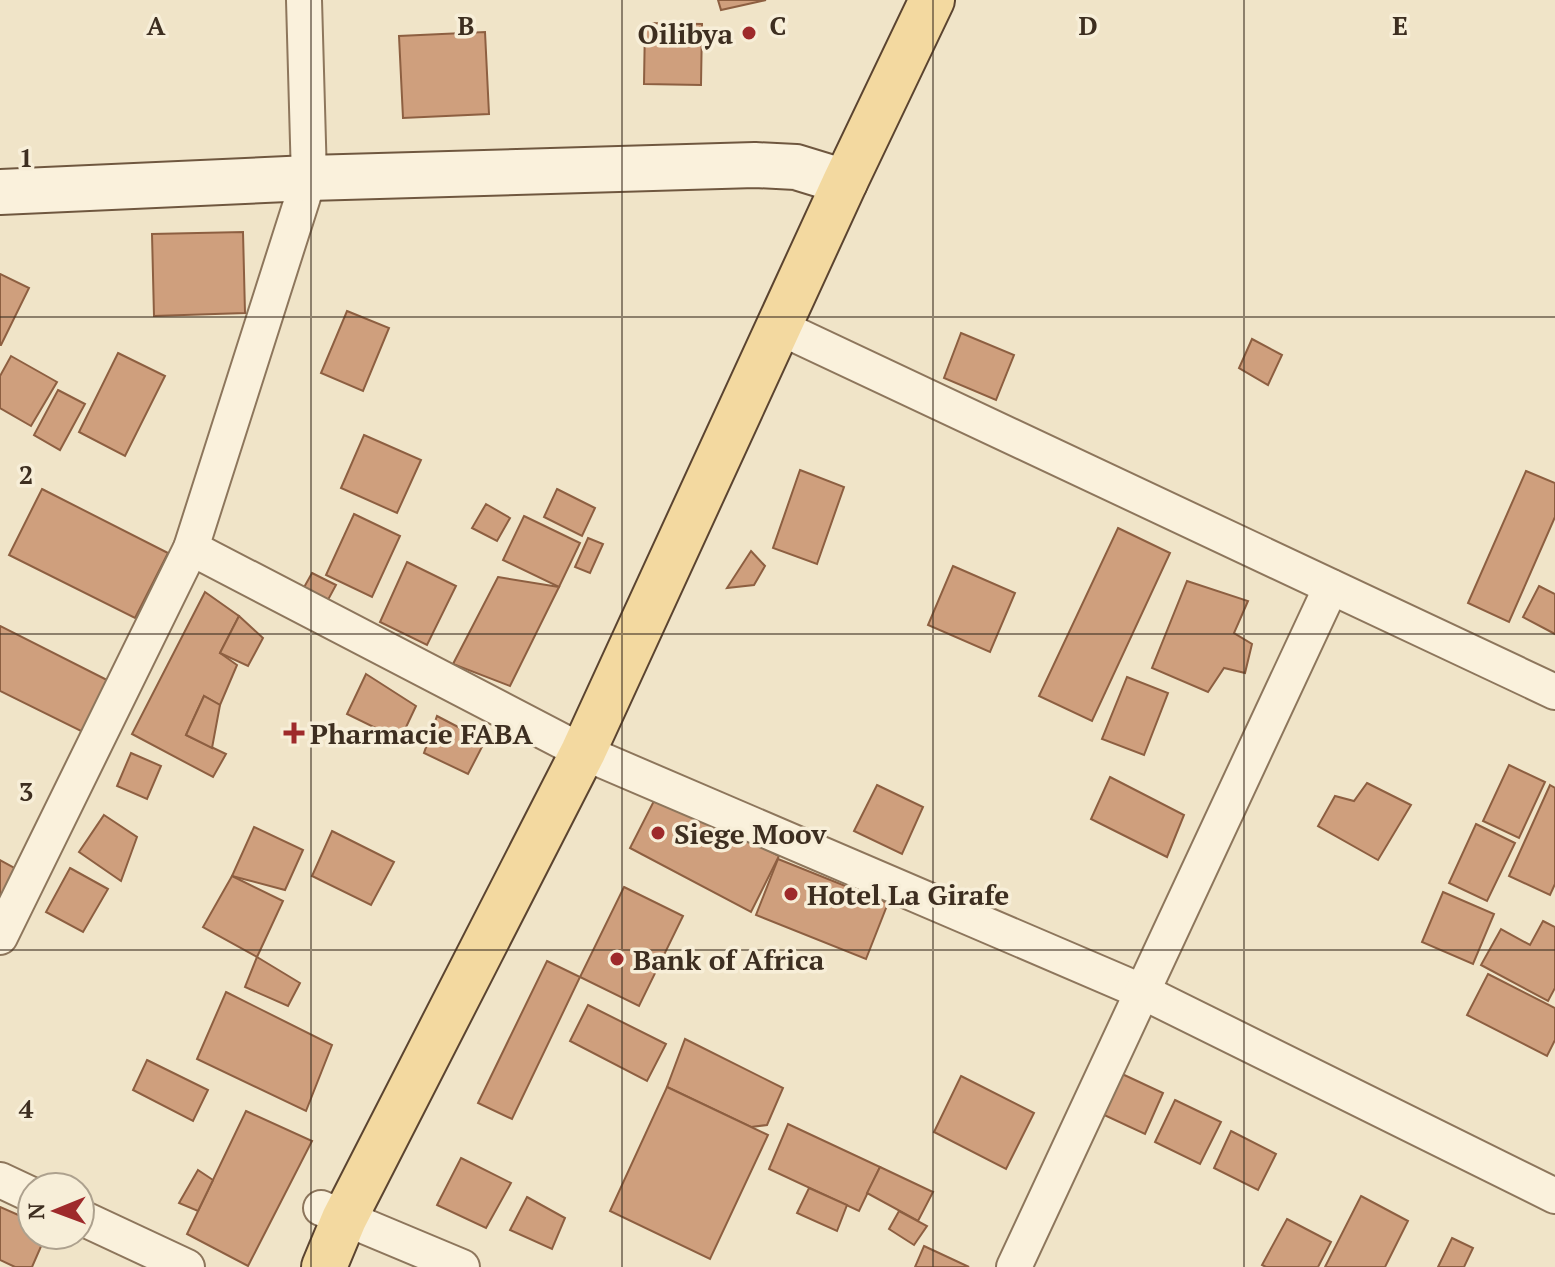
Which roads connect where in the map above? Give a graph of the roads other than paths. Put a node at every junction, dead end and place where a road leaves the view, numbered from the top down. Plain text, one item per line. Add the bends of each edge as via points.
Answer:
1 (304, 0) edge
2 (899, 0) edge
3 (932, 0) edge
4 (309, 178) junction
5 (830, 178) junction
6 (0, 192) edge
7 (779, 327) junction
8 (191, 548) junction
9 (1331, 587) junction
10 (1555, 692) edge
11 (570, 746) junction
12 (0, 937) edge
13 (1143, 992) junction
14 (1555, 1196) edge
15 (332, 1214) junction
16 (96, 1224) edge
17 (187, 1267) edge
18 (295, 1267) edge
19 (324, 1267) edge
20 (462, 1267) edge
21 (1014, 1267) edge

1 - 4 street
2 - 5 main road
3 - 5 main road
4 - 5 street via 755,165 796,167
4 - 6 street
4 - 8 street
5 - 7 main road
5 - 11 main road via 754,315
7 - 9 street
7 - 11 main road
8 - 11 street
8 - 12 street
9 - 10 street
9 - 13 street
11 - 13 street
11 - 15 main road
13 - 14 street
13 - 21 street
15 - 18 main road
15 - 19 main road
15 - 20 street
16 - 17 street

